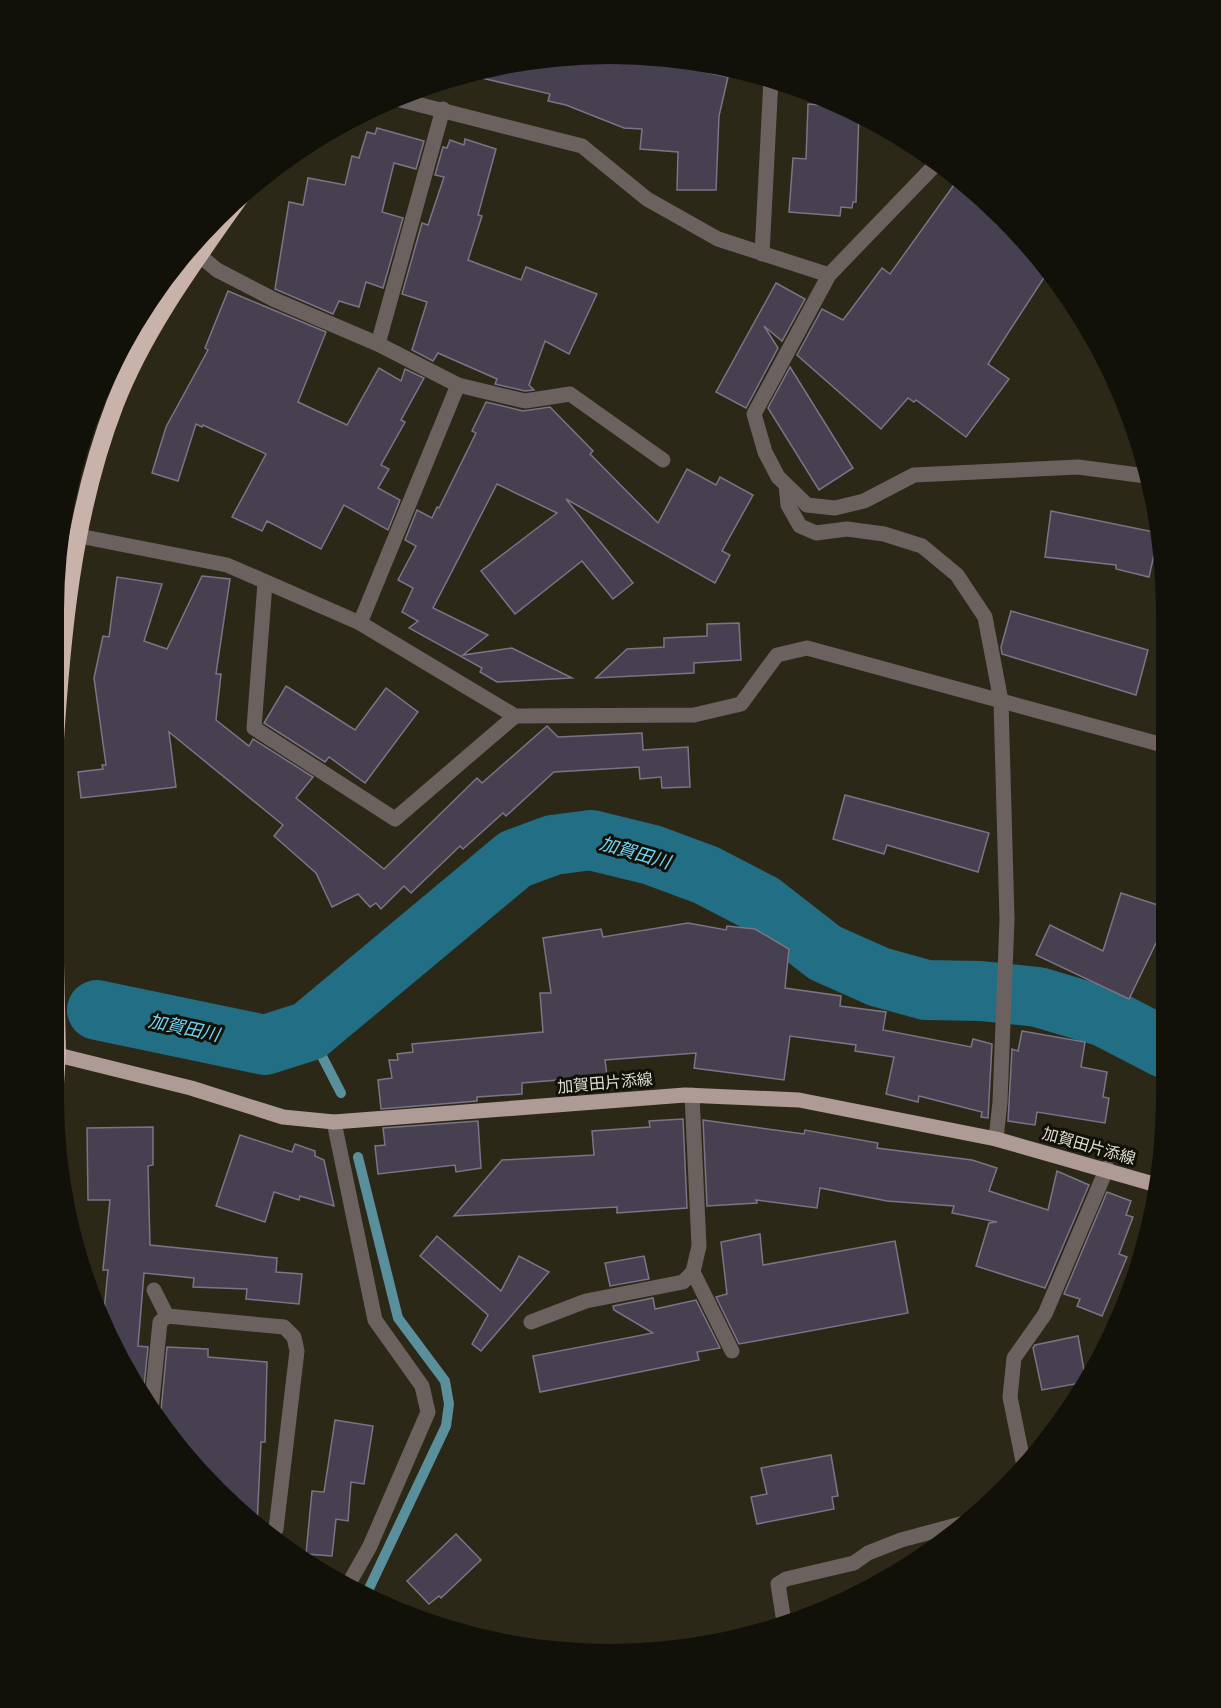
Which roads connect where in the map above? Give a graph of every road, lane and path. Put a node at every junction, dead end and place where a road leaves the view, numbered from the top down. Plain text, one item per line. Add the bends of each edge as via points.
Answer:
1 (771, 88) edge
2 (412, 102) edge
3 (442, 109) junction
4 (931, 169) edge
5 (211, 239) edge
6 (762, 254) junction
7 (199, 255) junction
8 (830, 275) junction
9 (378, 344) junction
10 (458, 386) junction
11 (663, 460) dead end
12 (1139, 475) edge
13 (786, 485) junction
14 (79, 536) junction
15 (265, 583) junction
16 (360, 623) junction
17 (64, 628) edge
18 (1001, 701) junction
19 (515, 716) junction
20 (1156, 743) edge
21 (64, 1056) edge
22 (692, 1095) junction
23 (334, 1122) junction
24 (996, 1139) junction
25 (1107, 1168) junction
26 (1150, 1183) edge
27 (693, 1272) junction
28 (154, 1290) dead end
29 (167, 1316) junction
30 (531, 1322) dead end
31 (732, 1351) dead end
32 (153, 1394) edge
33 (1022, 1457) edge
34 (947, 1528) edge
35 (276, 1529) edge
36 (352, 1578) edge
37 (783, 1616) edge

1 - 6 street
2 - 3 street
3 - 6 street via 582,146 647,199 718,238
3 - 9 street
4 - 8 street
5 - 7 highway
6 - 8 street
7 - 9 street via 218,270 275,300
7 - 14 highway via 145,342 116,402 90,477
8 - 13 street via 753,414 765,452
9 - 10 street
10 - 11 street via 525,401 570,394
10 - 16 street
12 - 13 street via 1078,467 914,475 864,501 835,508 807,505
13 - 18 street via 788,505 800,526 816,533 847,529 884,534 922,546 957,575 985,617
14 - 15 street via 227,565
14 - 17 highway
15 - 16 street
15 - 19 street via 254,728 395,819
16 - 19 street
18 - 19 street via 807,648 777,656 741,704 694,715
18 - 20 street
18 - 24 street via 1006,952
21 - 23 main road, 加賀田片添線 via 191,1088 283,1117
22 - 23 main road, 加賀田片添線
22 - 24 main road, 加賀田片添線 via 799,1101
22 - 27 street via 699,1246
23 - 36 street via 375,1320 422,1386 428,1412
24 - 25 main road, 加賀田片添線
25 - 26 main road, 加賀田片添線
25 - 33 street via 1045,1314 1014,1358 1010,1397
27 - 30 street via 683,1282 586,1301
27 - 31 street
28 - 29 street
29 - 32 street via 160,1322
29 - 35 street via 284,1327 294,1336 297,1352
34 - 37 street via 901,1540 854,1563 786,1579 778,1584

